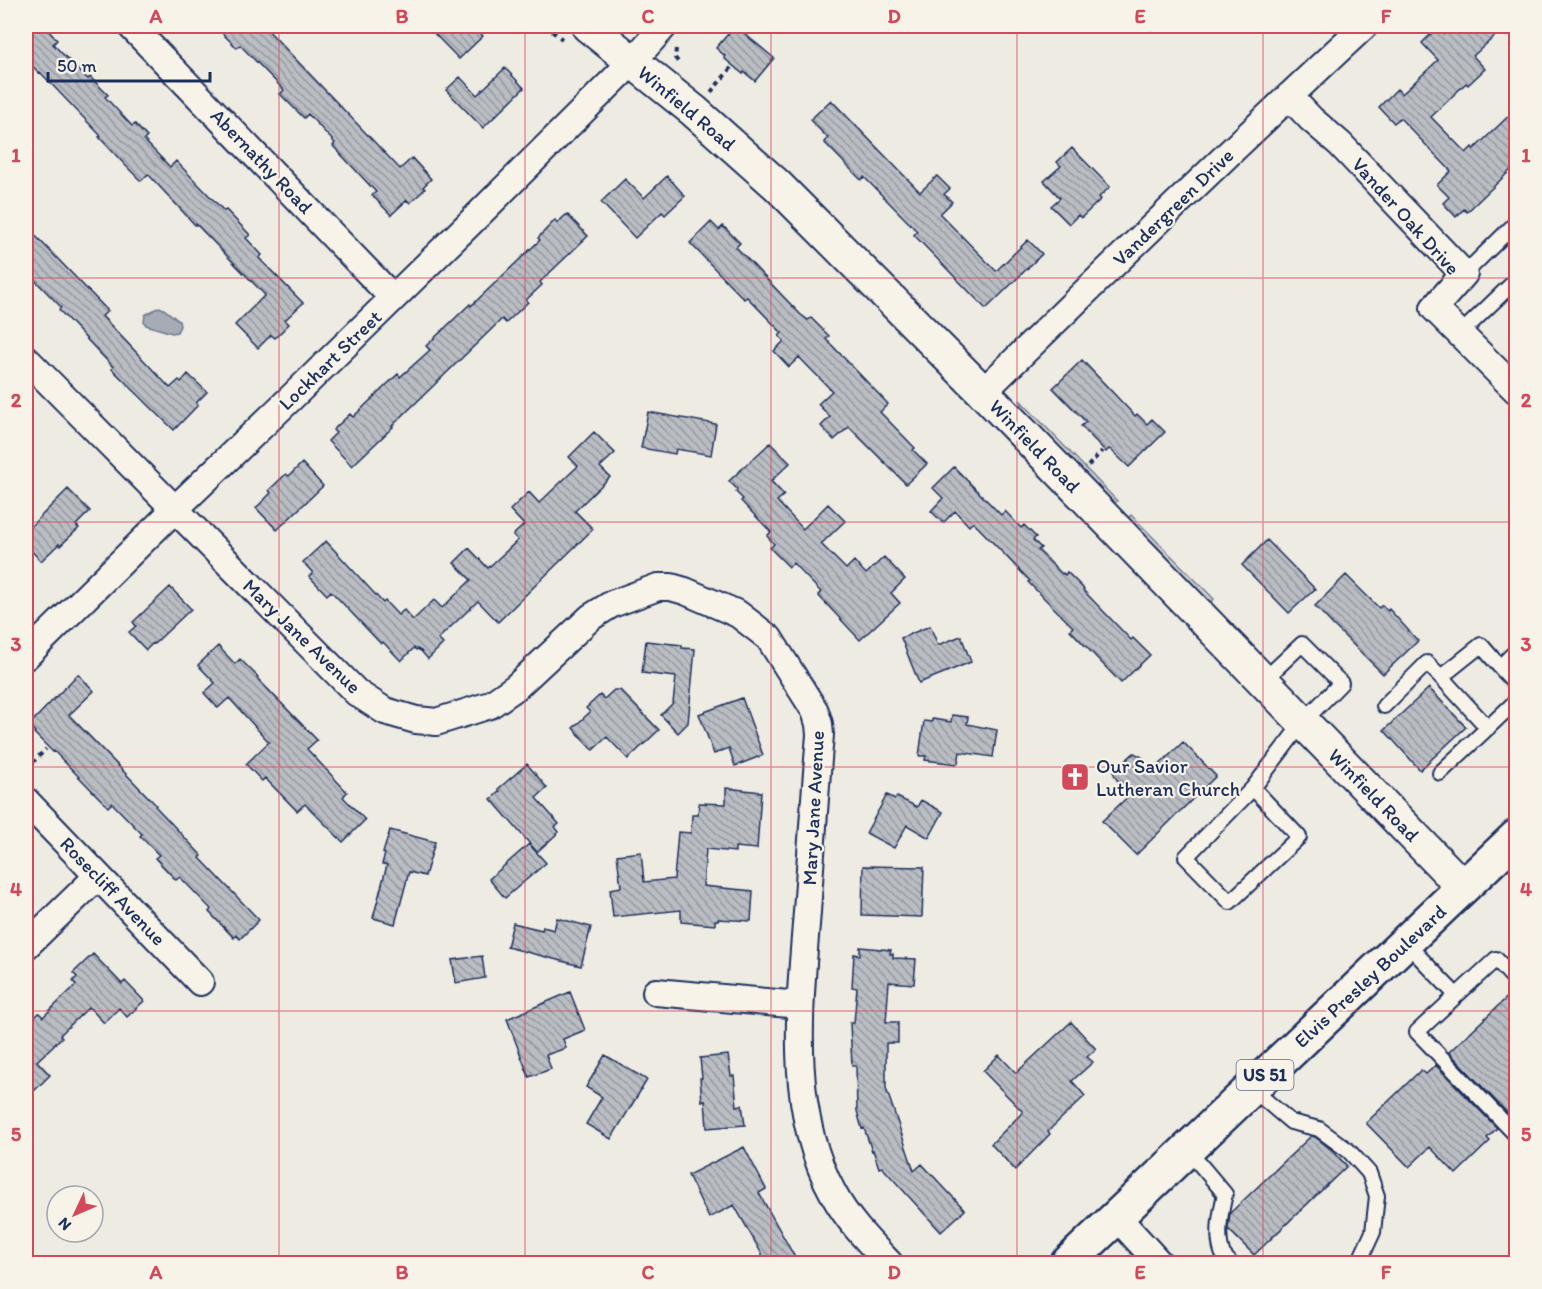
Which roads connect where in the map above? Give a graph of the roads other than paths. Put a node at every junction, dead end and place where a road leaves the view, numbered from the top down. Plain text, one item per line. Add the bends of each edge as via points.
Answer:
1 (131, 26) edge
2 (664, 26) edge
3 (1364, 26) edge
4 (575, 32) edge
5 (632, 62) junction
6 (1289, 96) junction
7 (1516, 223) edge
8 (1464, 274) junction
9 (1516, 280) edge
10 (393, 298) junction
11 (1460, 334) junction
12 (26, 359) edge
13 (1516, 390) edge
14 (983, 392) junction
15 (174, 510) junction
16 (1516, 651) edge
17 (26, 656) edge
18 (1500, 666) junction
19 (1441, 677) junction
20 (1263, 681) junction
21 (1516, 684) edge
22 (1516, 701) edge
23 (1384, 706) dead end
24 (1303, 722) junction
25 (1488, 728) junction
26 (1440, 773) dead end
27 (1253, 788) junction
28 (26, 801) edge
29 (1516, 837) edge
30 (98, 876) junction
31 (1463, 887) junction
32 (1405, 942) junction
33 (26, 946) edge
34 (1516, 981) edge
35 (200, 982) dead end
36 (656, 992) dead end
37 (1456, 995) junction
38 (800, 1005) junction
39 (1251, 1088) junction
40 (1516, 1135) edge
41 (1187, 1149) junction
42 (1116, 1216) junction
43 (890, 1263) edge
44 (1067, 1263) edge
45 (1160, 1263) edge
46 (1231, 1263) edge
47 (1354, 1263) edge

1 - 10 street, Abernathy Road
2 - 5 street, Lockhart Street
3 - 6 street, Vandergreen Drive
4 - 5 street, Winfield Road
5 - 10 street, Lockhart Street
5 - 14 street, Winfield Road via 777,185
6 - 8 street, Vander Oak Drive
6 - 14 street, Vandergreen Drive
7 - 8 lane
8 - 11 street, Vander Oak Drive via 1434,308
9 - 11 lane
10 - 15 street, Lockhart Street
11 - 13 street, Vander Oak Drive
12 - 15 street, Mary Jane Avenue
14 - 20 street, Winfield Road
15 - 17 street, Lockhart Street
15 - 38 street, Mary Jane Avenue via 357,693 385,711 416,720 436,722 490,705 516,687 591,617 612,604 658,587 685,591 738,614 770,638 815,711 820,735
16 - 18 lane
18 - 19 lane via 1481,645
18 - 21 lane
19 - 23 lane via 1427,663
19 - 25 lane
20 - 24 street, Winfield Road
20 - 24 lane via 1302,644 1341,683
22 - 25 lane
24 - 27 lane
24 - 31 street, Winfield Road
25 - 26 lane
27 - 27 lane via 1299,837 1230,902 1186,857
28 - 30 street, Rosecliff Avenue
29 - 31 main road, Elvis Presley Boulevard / US 51
30 - 33 street
30 - 35 street, Rosecliff Avenue
31 - 32 main road, Elvis Presley Boulevard / US 51
32 - 37 lane
32 - 39 main road, Elvis Presley Boulevard / US 51
34 - 37 lane via 1496,959
36 - 38 street
37 - 40 lane via 1417,1032
38 - 43 street, Mary Jane Avenue via 802,1095 813,1145 833,1195 853,1224
39 - 41 main road, Elvis Presley Boulevard / US 51
39 - 47 lane via 1291,1122 1319,1129 1349,1151 1369,1173 1377,1196 1373,1232 1361,1258
41 - 42 main road, Elvis Presley Boulevard / US 51
41 - 46 lane via 1225,1194 1220,1239 1222,1254
42 - 44 main road, Elvis Presley Boulevard / US 51
42 - 45 street

